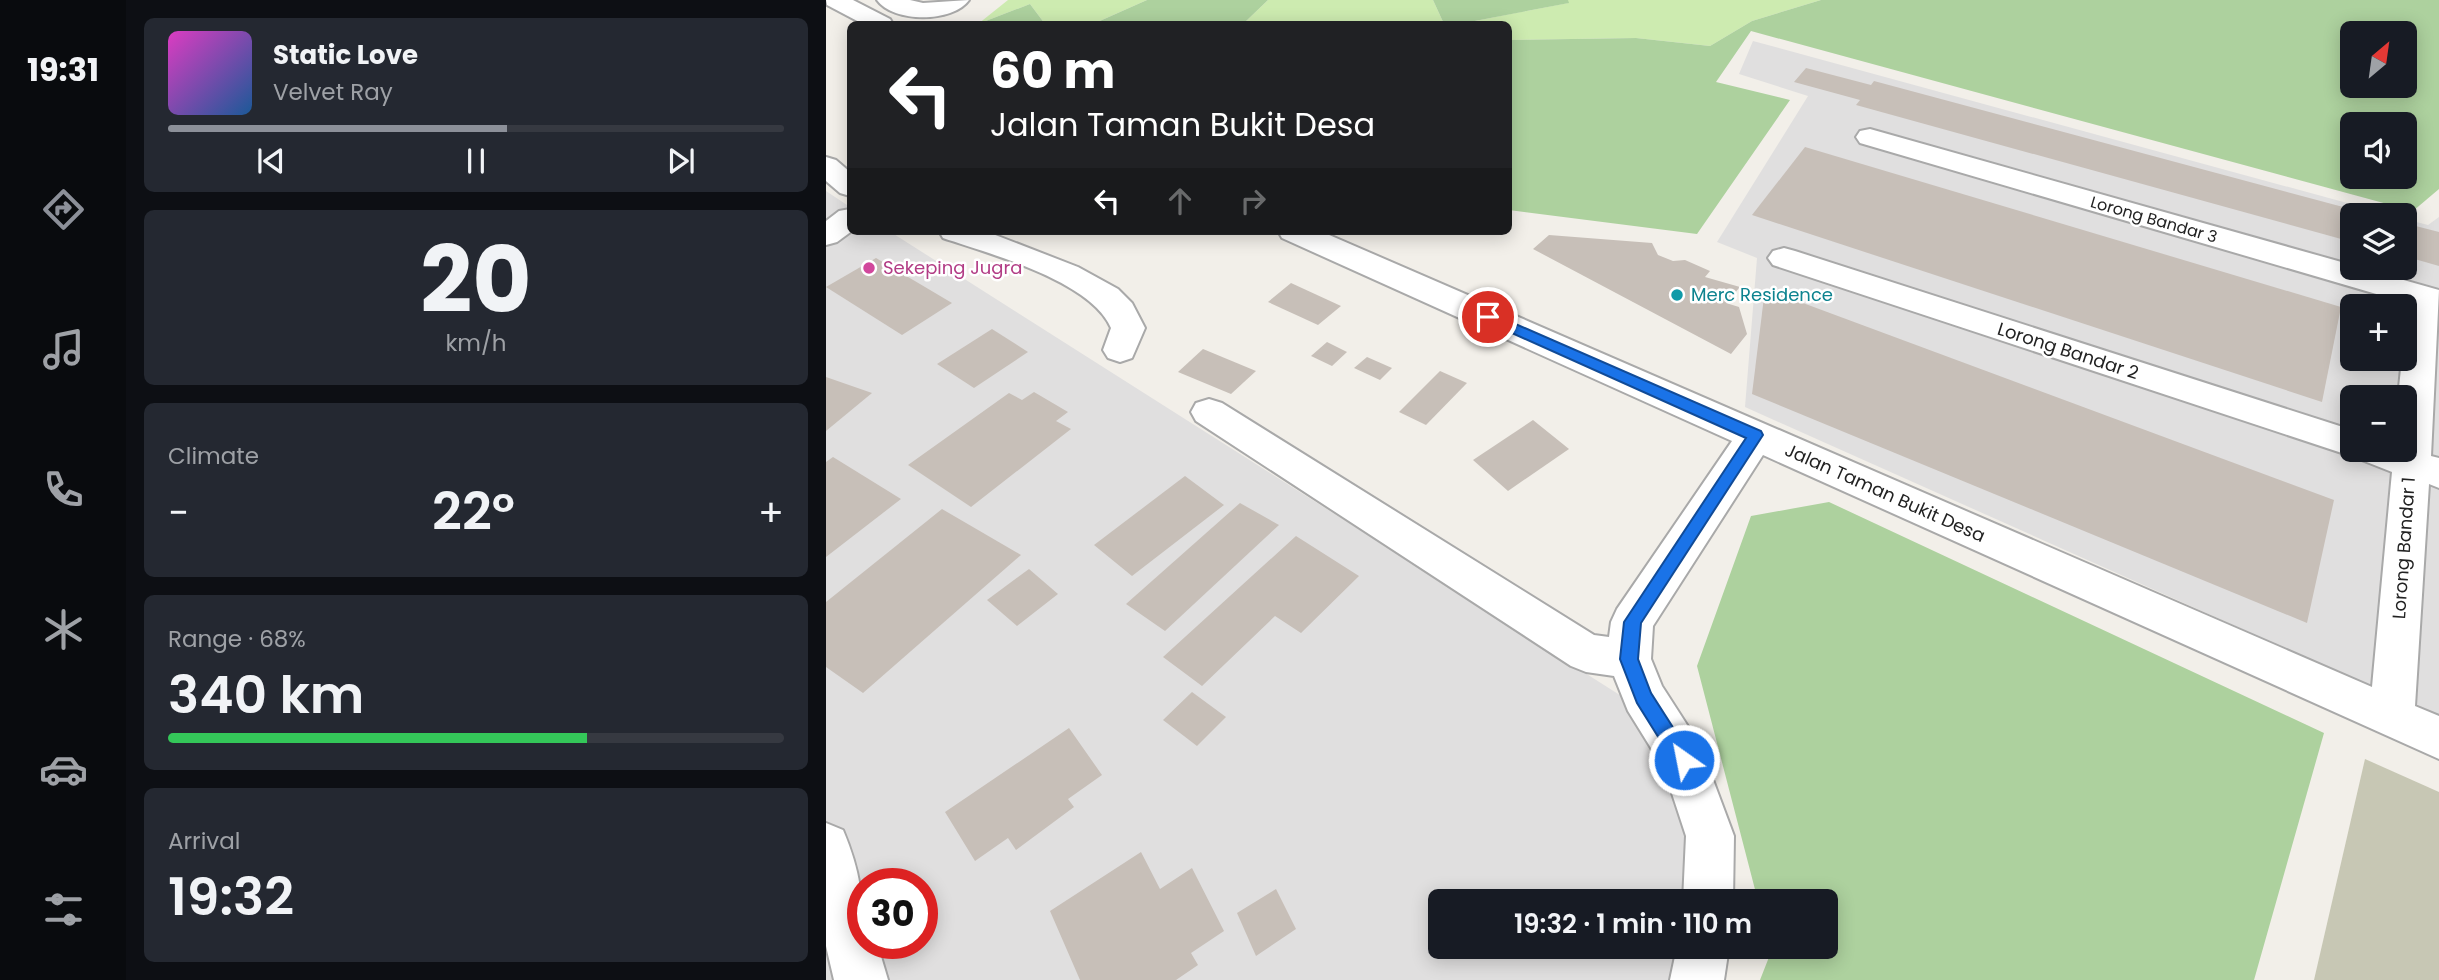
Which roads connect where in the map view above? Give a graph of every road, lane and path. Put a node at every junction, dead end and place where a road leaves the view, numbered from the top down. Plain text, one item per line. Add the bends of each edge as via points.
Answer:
1 (835, 0) edge
2 (889, 0) edge
3 (957, 0) edge
4 (875, 21) edge
5 (1870, 137) dead end
6 (826, 166) edge
7 (847, 184) edge
8 (847, 220) edge
9 (826, 235) edge
10 (965, 235) edge
11 (1302, 235) edge
12 (1784, 258) dead end
13 (2432, 299) edge
14 (1120, 350) dead end
15 (1209, 412) dead end
16 (1755, 435) junction
17 (2340, 440) edge
18 (2406, 462) edge
19 (2425, 468) edge
20 (1629, 659) junction
21 (2392, 717) junction
22 (2439, 738) edge
23 (826, 847) edge
24 (1708, 889) edge
25 (1701, 959) edge
26 (861, 980) edge
27 (1697, 980) edge

1 - 4 street
2 - 3 street via 911,11 946,8
5 - 13 street, Lorong Bandar 3
6 - 7 street
8 - 9 street
10 - 14 street via 1088,285 1118,308 1128,328
11 - 16 street, Jalan Taman Bukit Desa
12 - 17 street, Lorong Bandar 2
13 - 19 street, Lorong Bandar 1
15 - 20 street via 1586,653
16 - 20 street via 1632,622
16 - 21 street, Jalan Taman Bukit Desa
18 - 19 street
19 - 21 street, Lorong Bandar 1
20 - 24 street via 1644,698 1684,760 1710,836
21 - 22 street, Jalan Taman Bukit Desa
23 - 26 street
25 - 27 street

